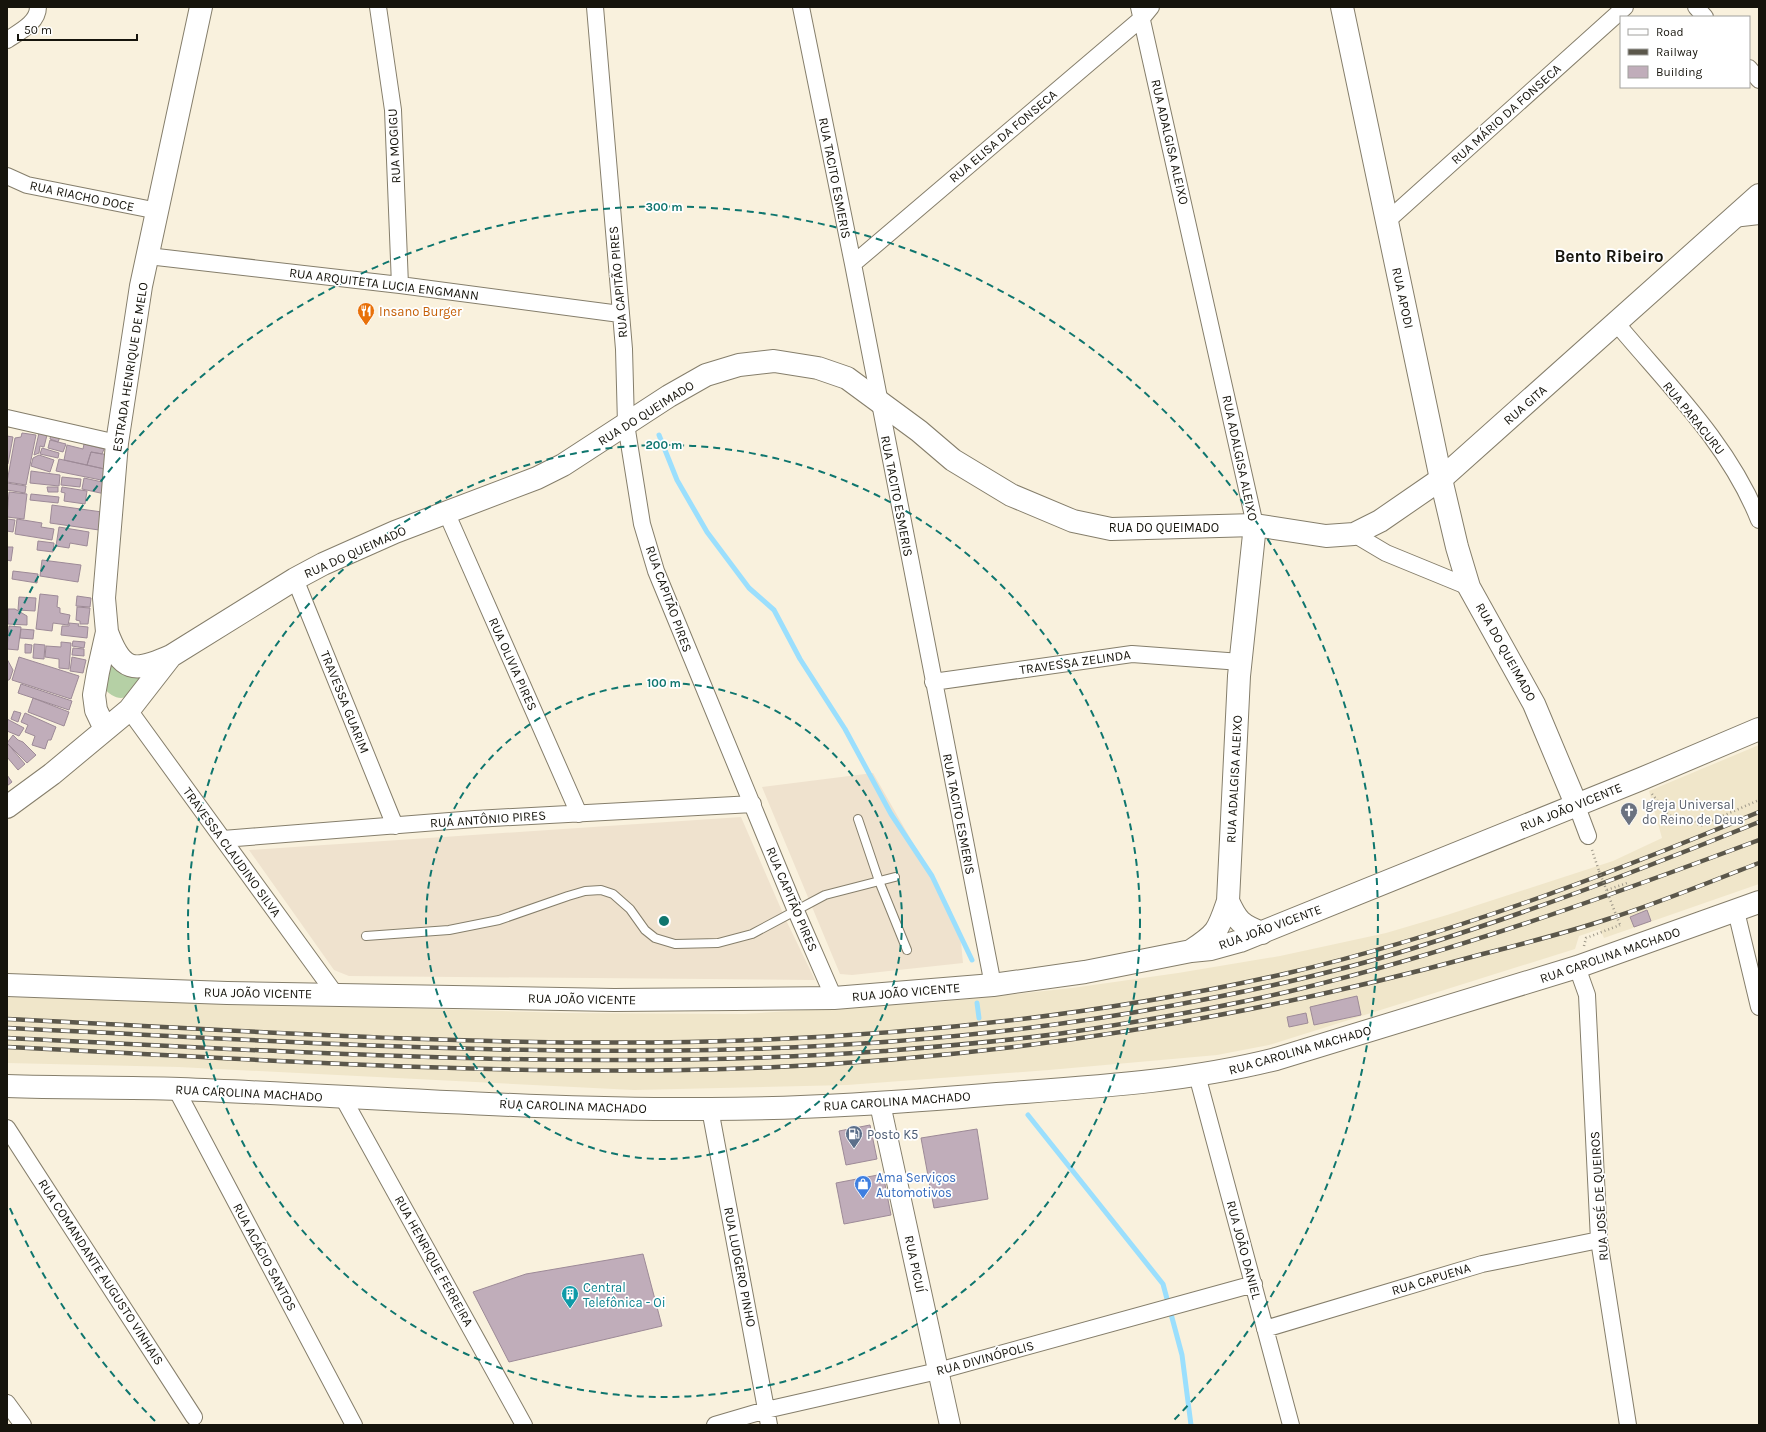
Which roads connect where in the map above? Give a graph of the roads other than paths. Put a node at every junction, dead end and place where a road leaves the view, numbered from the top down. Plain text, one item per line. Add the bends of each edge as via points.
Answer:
1 (38, 7) edge
2 (201, 7) edge
3 (378, 7) edge
4 (595, 7) edge
5 (801, 7) edge
6 (1342, 7) edge
7 (1625, 7) edge
8 (1696, 7) edge
9 (1144, 11) edge
10 (1704, 16) edge
11 (7, 40) edge
12 (1750, 69) edge
13 (1759, 80) edge
14 (7, 176) edge
15 (1759, 195) edge
16 (158, 211) junction
17 (1759, 216) edge
18 (1733, 219) junction
19 (1387, 221) junction
20 (148, 256) junction
21 (853, 264) junction
22 (400, 285) junction
23 (620, 314) junction
24 (1617, 324) junction
25 (878, 401) junction
26 (7, 418) edge
27 (626, 424) junction
28 (117, 443) junction
29 (1441, 479) junction
30 (447, 514) junction
31 (1759, 520) edge
32 (1255, 526) junction
33 (1354, 534) junction
34 (295, 579) junction
35 (1469, 587) junction
36 (107, 632) junction
37 (171, 656) junction
38 (1241, 662) junction
39 (933, 682) junction
40 (128, 710) junction
41 (105, 729) junction
42 (1759, 729) edge
43 (753, 804) junction
44 (1576, 804) junction
45 (7, 807) edge
46 (579, 814) junction
47 (858, 818) dead end
48 (395, 826) junction
49 (223, 840) junction
50 (1589, 841) road end
51 (895, 877) dead end
52 (879, 882) junction
53 (1228, 901) junction
54 (1759, 902) edge
55 (796, 911) junction
56 (1736, 911) junction
57 (1262, 933) junction
58 (366, 936) dead end
59 (907, 950) dead end
60 (1191, 951) junction
61 (1577, 967) junction
62 (7, 985) edge
63 (993, 985) junction
64 (336, 995) junction
65 (834, 998) junction
66 (1759, 1007) edge
67 (1198, 1076) junction
68 (7, 1086) edge
69 (176, 1089) junction
70 (342, 1098) junction
71 (880, 1104) junction
72 (710, 1109) junction
73 (7, 1128) edge
74 (1600, 1240) junction
75 (1254, 1284) junction
76 (1265, 1328) junction
77 (938, 1370) junction
78 (7, 1403) edge
79 (194, 1417) dead end
80 (768, 1418) edge
81 (22, 1425) edge
82 (354, 1425) edge
83 (524, 1425) edge
84 (715, 1425) edge
85 (950, 1425) edge
86 (1291, 1425) edge
87 (1627, 1425) edge

1 - 11 street via 38,13 27,27
2 - 16 main road, ESTRADA HENRIQUE DE MELO
3 - 22 street, RUA MOGIGU via 393,110
4 - 23 street, RUA CAPITÃO PIRES
5 - 21 street, RUA TACITO ESMERIS
6 - 19 main road, RUA APODI
7 - 19 street, RUA MÁRIO DA FONSECA
8 - 10 street
9 - 21 street, RUA ELISA DA FONSECA
9 - 32 street, RUA ADALGISA ALEIXO
12 - 13 street
14 - 16 street, RUA RIACHO DOCE via 27,185
15 - 18 main road, RUA GITA
16 - 20 main road, ESTRADA HENRIQUE DE MELO
17 - 18 street
18 - 24 main road, RUA GITA
19 - 29 main road, RUA APODI
20 - 22 street, RUA ARQUITETA LUCIA ENGMANN
20 - 28 main road, ESTRADA HENRIQUE DE MELO
21 - 25 street, RUA TACITO ESMERIS
22 - 23 street, RUA ARQUITETA LUCIA ENGMANN
23 - 27 street, RUA CAPITÃO PIRES via 624,349
24 - 29 main road, RUA GITA
24 - 31 street, RUA PARACURU via 1714,440 1737,474
25 - 27 main road, RUA DO QUEIMADO via 847,378 818,368 774,361 739,365 706,375
25 - 32 main road, RUA DO QUEIMADO via 954,460 1011,495 1073,521 1111,529
25 - 39 street, RUA TACITO ESMERIS
26 - 28 street
27 - 30 main road, RUA DO QUEIMADO via 563,465
27 - 43 street, RUA CAPITÃO PIRES via 642,524 656,571
28 - 36 main road, ESTRADA HENRIQUE DE MELO via 104,598
29 - 33 main road, RUA GITA via 1380,521
29 - 35 main road, RUA APODI via 1456,547
30 - 34 main road, RUA DO QUEIMADO via 395,532
30 - 46 street, RUA OLIVIA PIRES
32 - 33 main road, RUA GITA via 1326,536
32 - 38 main road, RUA ADALGISA ALEIXO
33 - 35 street, RUA DO QUEIMADO via 1386,553
34 - 37 main road, RUA DO QUEIMADO
34 - 48 street, TRAVESSA GUARIM
35 - 44 main road, RUA DO QUEIMADO via 1534,704
36 - 37 main road via 118,658 125,663 145,666
36 - 41 main road, ESTRADA HENRIQUE DE MELO via 94,695 96,710
37 - 40 main road, RUA DO QUEIMADO
38 - 39 street, TRAVESSA ZELINDA via 1132,654
38 - 53 main road, RUA ADALGISA ALEIXO
39 - 63 street, RUA TACITO ESMERIS
40 - 41 main road, RUA DO QUEIMADO
40 - 49 street, TRAVESSA CLAUDINO SILVA
41 - 45 main road, RUA DO QUEIMADO via 52,774
42 - 44 main road, RUA JOÃO VICENTE
43 - 46 street, RUA ANTÔNIO PIRES
43 - 55 street, RUA CAPITÃO PIRES
44 - 50 street, RUA DO QUEIMADO
44 - 57 main road, RUA JOÃO VICENTE
46 - 48 street, RUA ANTÔNIO PIRES
47 - 52 lane
48 - 49 street, RUA ANTÔNIO PIRES
49 - 64 street, TRAVESSA CLAUDINO SILVA
51 - 52 lane
52 - 55 lane via 825,895
52 - 59 lane
53 - 57 main road via 1240,923
53 - 60 main road, RUA ADALGISA ALEIXO via 1220,925 1213,936
54 - 56 main road, RUA CAROLINA MACHADO
55 - 58 lane via 752,934 718,943 675,944 655,938 645,930 630,909 613,894 601,890 568,896 499,920 450,930
55 - 65 street, RUA CAPITÃO PIRES
56 - 61 main road, RUA CAROLINA MACHADO
56 - 66 street
57 - 60 main road, RUA JOÃO VICENTE via 1211,949
60 - 63 main road, RUA JOÃO VICENTE via 1085,972
61 - 67 main road, RUA CAROLINA MACHADO via 1276,1059
61 - 74 street, RUA JOSÉ DE QUEIROS via 1586,995
62 - 64 main road, RUA JOÃO VICENTE
63 - 65 main road, RUA JOÃO VICENTE
64 - 65 main road, RUA JOÃO VICENTE via 614,1000
67 - 71 main road, RUA CAROLINA MACHADO
67 - 75 street, RUA JOÃO DANIEL
68 - 69 main road, RUA CAROLINA MACHADO
69 - 70 main road, RUA CAROLINA MACHADO
69 - 82 street, RUA ACÁCIO SANTOS
70 - 72 main road, RUA CAROLINA MACHADO via 541,1106
70 - 83 street, RUA HENRIQUE FERREIRA
71 - 72 main road, RUA CAROLINA MACHADO
71 - 77 street, RUA PICUÍ
72 - 80 street, RUA LUDGERO PINHO
73 - 79 street, RUA COMANDANTE AUGUSTO VINHAIS
74 - 76 street, RUA CAPUENA via 1482,1264
74 - 87 street, RUA JOSÉ DE QUEIROS
75 - 76 street, RUA JOÃO DANIEL
75 - 77 street, RUA DIVINÓPOLIS
76 - 86 street, RUA JOÃO DANIEL
77 - 80 street, RUA DIVINÓPOLIS
77 - 85 street, RUA PICUÍ
78 - 81 street
80 - 84 street, RUA DIVINÓPOLIS

